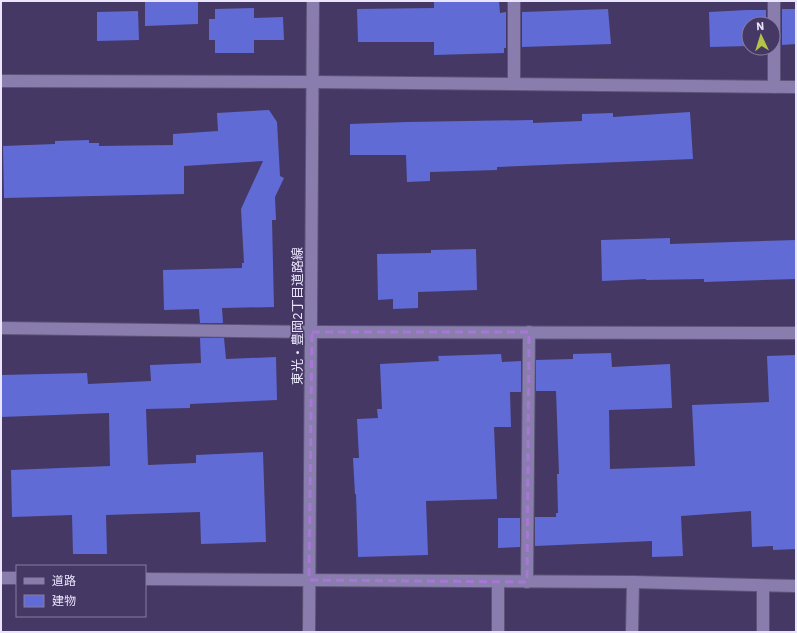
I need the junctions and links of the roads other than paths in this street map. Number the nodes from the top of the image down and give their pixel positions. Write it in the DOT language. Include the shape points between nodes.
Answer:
graph roads {
  1 [pos="313,1"];
  2 [pos="514,1"];
  3 [pos="774,1"];
  4 [pos="1,81"];
  5 [pos="312,82"];
  6 [pos="514,83"];
  7 [pos="774,86"];
  8 [pos="796,87"];
  9 [pos="1,328"];
  10 [pos="312,332"];
  11 [pos="529,332"];
  12 [pos="796,333"];
  13 [pos="1,578"];
  14 [pos="16,578"];
  15 [pos="146,579"];
  16 [pos="309,580"];
  17 [pos="498,582"];
  18 [pos="527,582"];
  19 [pos="633,582"];
  20 [pos="763,586"];
  21 [pos="796,586"];
  22 [pos="310,632"];
  23 [pos="498,632"];
  24 [pos="632,632"];
  25 [pos="763,632"];
  1 -- 5 [label="street, 東光・豊岡2丁目道路線"];
  2 -- 6 [label="street"];
  3 -- 7 [label="street"];
  4 -- 5 [label="street"];
  5 -- 6 [label="street"];
  5 -- 10 [label="street, 東光・豊岡2丁目道路線"];
  6 -- 7 [label="street"];
  7 -- 8 [label="street"];
  9 -- 10 [label="street"];
  10 -- 11 [label="street"];
  10 -- 16 [label="street, 東光・豊岡2丁目道路線"];
  11 -- 12 [label="street"];
  11 -- 18 [label="street"];
  13 -- 14 [label="street"];
  15 -- 16 [label="street"];
  16 -- 17 [label="street"];
  16 -- 22 [label="street, 東光・豊岡2丁目道路線"];
  17 -- 18 [label="street"];
  17 -- 23 [label="street"];
  18 -- 19 [label="street"];
  19 -- 20 [label="street"];
  19 -- 24 [label="street"];
  20 -- 21 [label="street"];
  20 -- 25 [label="street"];
}
